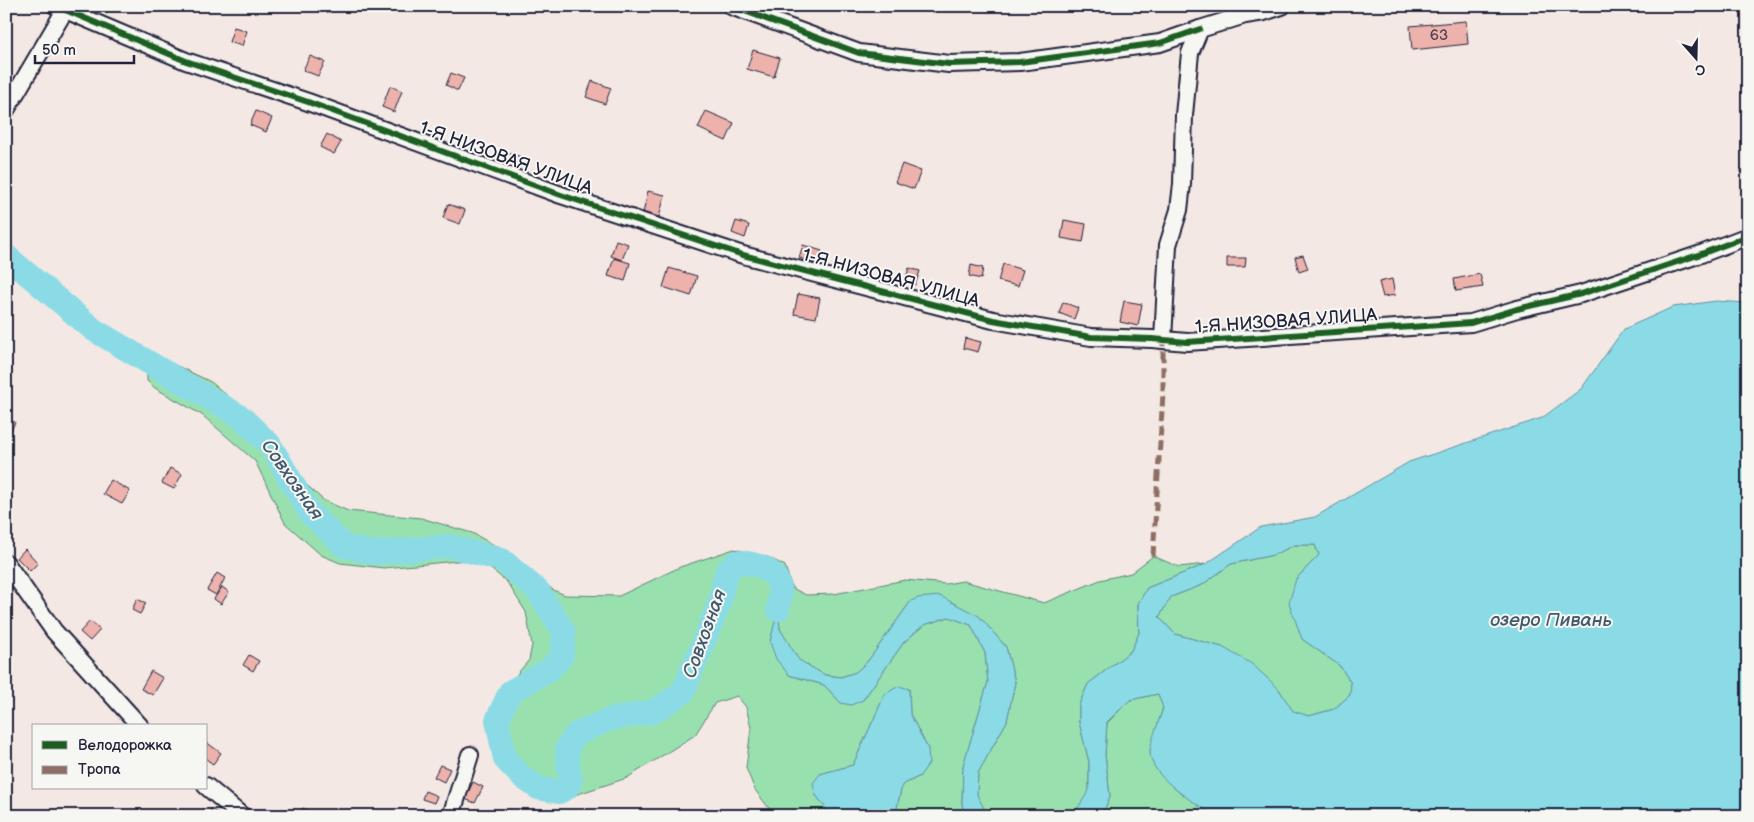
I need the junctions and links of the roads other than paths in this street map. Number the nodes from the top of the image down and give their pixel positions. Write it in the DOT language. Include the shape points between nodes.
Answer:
graph roads {
  1 [pos="731,6"];
  2 [pos="1282,6"];
  3 [pos="61,8"];
  4 [pos="1200,29"];
  5 [pos="6,110"];
  6 [pos="1748,236"];
  7 [pos="1163,340"];
  8 [pos="6,563"];
  9 [pos="138,724"];
  10 [pos="470,755"];
  11 [pos="208,788"];
  12 [pos="242,816"];
  13 [pos="451,816"];
  1 -- 4 [label="street" via="859,53 949,64 1020,62 1160,43"];
  2 -- 4 [label="street"];
  3 -- 5 [label="street"];
  3 -- 7 [label="street, 1-Я НИЗОВАЯ УЛИЦА" via="186,61 561,195 743,254 993,320 1091,337"];
  4 -- 7 [label="street" via="1190,53 1180,210 1168,245"];
  6 -- 7 [label="street, 1-Я НИЗОВАЯ УЛИЦА" via="1581,294 1471,323 1196,341"];
  8 -- 9 [label="street" via="54,630"];
  10 -- 13 [label="street"];
  11 -- 12 [label="street"];
}
